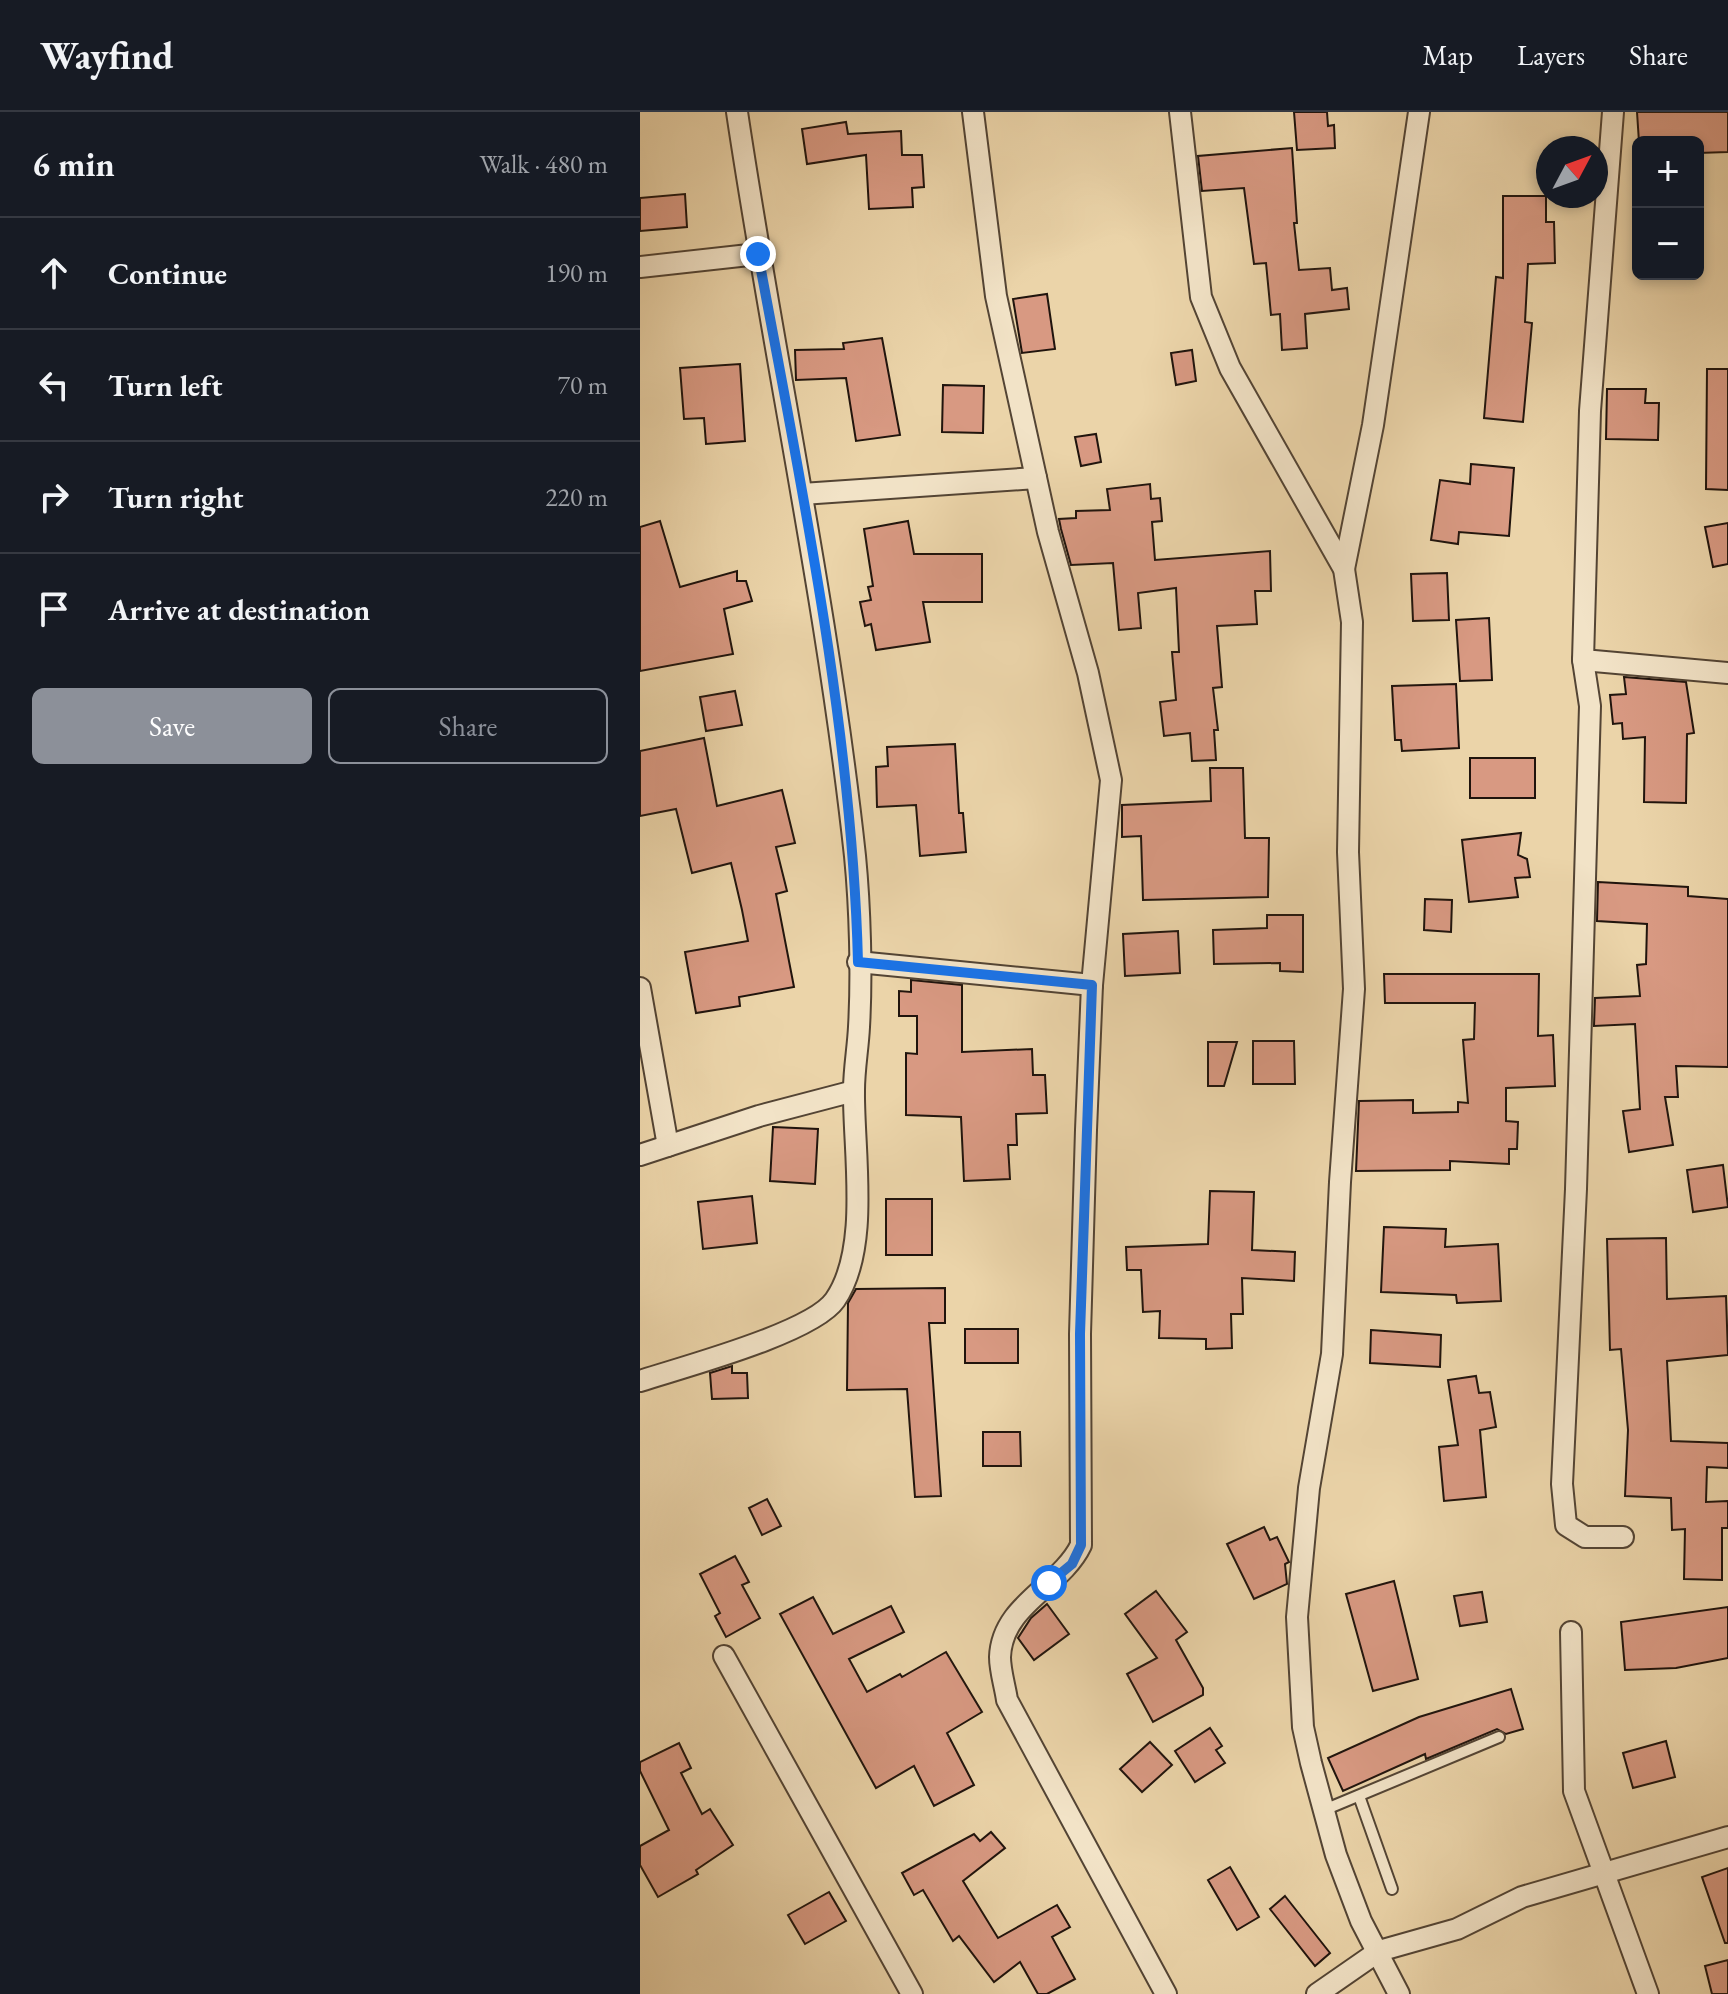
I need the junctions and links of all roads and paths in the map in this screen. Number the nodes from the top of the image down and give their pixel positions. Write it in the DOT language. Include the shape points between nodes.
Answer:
graph roads {
  1 [pos="737,112"];
  2 [pos="973,112"];
  3 [pos="1180,112"];
  4 [pos="1419,112"];
  5 [pos="1613,112"];
  6 [pos="758,254"];
  7 [pos="640,267"];
  8 [pos="1036,478"];
  9 [pos="802,494"];
  10 [pos="1344,569"];
  11 [pos="1583,660"];
  12 [pos="1728,673"];
  13 [pos="858,962"];
  14 [pos="1092,985"];
  15 [pos="640,988"];
  16 [pos="854,1091"];
  17 [pos="668,1146"];
  18 [pos="640,1155"];
  19 [pos="640,1381"];
  20 [pos="1623,1537"];
  21 [pos="1571,1632"];
  22 [pos="724,1656"];
  23 [pos="1499,1737"];
  24 [pos="1359,1796"];
  25 [pos="1324,1810"];
  26 [pos="1728,1837"];
  27 [pos="1601,1873"];
  28 [pos="1392,1889"];
  29 [pos="1379,1951"];
  30 [pos="912,1994"];
  31 [pos="1166,1994"];
  32 [pos="1317,1994"];
  33 [pos="1399,1994"];
  34 [pos="1648,1994"];
  1 -- 6 [label="street"];
  2 -- 8 [label="street" via="996,296"];
  3 -- 10 [label="street" via="1201,297 1230,368"];
  4 -- 10 [label="street" via="1373,425"];
  5 -- 11 [label="street" via="1590,411"];
  6 -- 7 [label="street"];
  6 -- 9 [label="street"];
  8 -- 9 [label="street"];
  8 -- 14 [label="street" via="1111,780"];
  9 -- 13 [label="street" via="855,859"];
  10 -- 25 [label="street" via="1352,622 1348,852 1354,989 1332,1354 1307,1497 1297,1617 1303,1727"];
  11 -- 12 [label="street"];
  11 -- 20 [label="street" via="1590,706 1562,1484 1566,1525 1585,1537"];
  13 -- 14 [label="street"];
  13 -- 16 [label="street"];
  14 -- 31 [label="street" via="1080,1334 1081,1545 1072,1564 1021,1608 1003,1634 1000,1659 1007,1700"];
  15 -- 17 [label="street"];
  16 -- 17 [label="street"];
  16 -- 19 [label="street" via="859,1205 848,1269 834,1301 803,1325"];
  17 -- 18 [label="street"];
  21 -- 27 [label="street" via="1574,1791"];
  22 -- 30 [label="street"];
  23 -- 24 [label="lane"];
  24 -- 25 [label="lane"];
  24 -- 28 [label="lane"];
  25 -- 29 [label="street" via="1361,1921"];
  26 -- 27 [label="street"];
  27 -- 29 [label="street" via="1522,1897 1457,1929"];
  27 -- 34 [label="street"];
  29 -- 32 [label="street"];
  29 -- 33 [label="street"];
}
